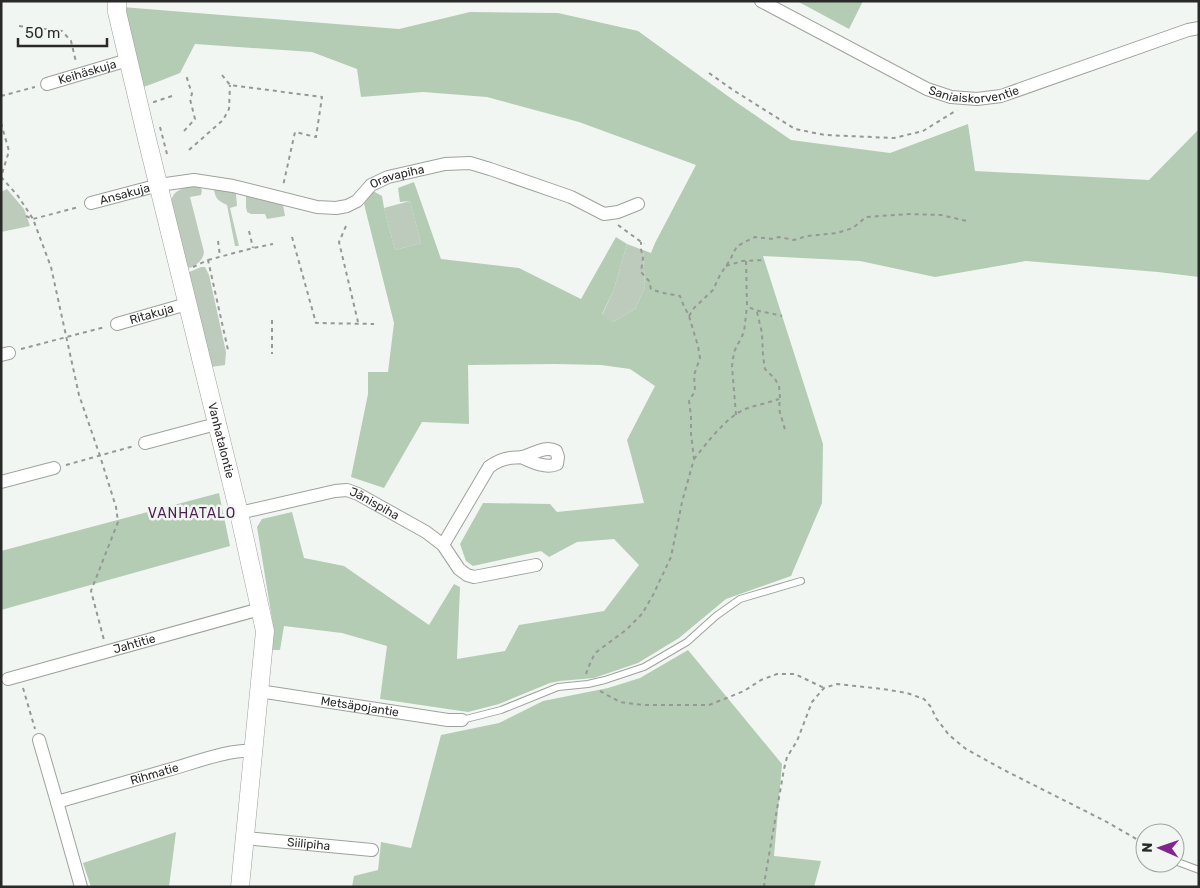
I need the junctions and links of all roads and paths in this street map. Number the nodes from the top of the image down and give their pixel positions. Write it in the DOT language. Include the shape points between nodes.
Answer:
graph roads {
  1 [pos="117,1"];
  2 [pos="760,1"];
  3 [pos="19,26"];
  4 [pos="1199,28"];
  5 [pos="128,60"];
  6 [pos="709,73"];
  7 [pos="79,74"];
  8 [pos="186,75"];
  9 [pos="222,75"];
  10 [pos="47,84"];
  11 [pos="230,86"];
  12 [pos="175,95"];
  13 [pos="1,96"];
  14 [pos="977,100"];
  15 [pos="156,111"];
  16 [pos="158,120"];
  17 [pos="1,123"];
  18 [pos="184,131"];
  19 [pos="189,150"];
  20 [pos="167,156"];
  21 [pos="1,177"];
  22 [pos="159,185"];
  23 [pos="280,198"];
  24 [pos="92,203"];
  25 [pos="638,204"];
  26 [pos="604,214"];
  27 [pos="26,216"];
  28 [pos="33,219"];
  29 [pos="966,221"];
  30 [pos="346,226"];
  31 [pos="249,231"];
  32 [pos="292,237"];
  33 [pos="218,240"];
  34 [pos="640,242"];
  35 [pos="273,244"];
  36 [pos="644,244"];
  37 [pos="252,248"];
  38 [pos="220,256"];
  39 [pos="208,260"];
  40 [pos="764,260"];
  41 [pos="746,261"];
  42 [pos="726,266"];
  43 [pos="180,273"];
  44 [pos="187,304"];
  45 [pos="746,306"];
  46 [pos="757,312"];
  47 [pos="689,316"];
  48 [pos="782,316"];
  49 [pos="272,320"];
  50 [pos="358,323"];
  51 [pos="117,324"];
  52 [pos="374,324"];
  53 [pos="66,337"];
  54 [pos="228,350"];
  55 [pos="5,354"];
  56 [pos="272,354"];
  57 [pos="780,398"];
  58 [pos="736,415"];
  59 [pos="216,424"];
  60 [pos="786,433"];
  61 [pos="145,443"];
  62 [pos="100,456"];
  63 [pos="521,457"];
  64 [pos="694,459"];
  65 [pos="54,468"];
  66 [pos="1,482"];
  67 [pos="239,514"];
  68 [pos="443,545"];
  69 [pos="536,566"];
  70 [pos="801,581"];
  71 [pos="260,609"];
  72 [pos="108,651"];
  73 [pos="14,678"];
  74 [pos="586,684"];
  75 [pos="824,688"];
  76 [pos="259,691"];
  77 [pos="462,720"];
  78 [pos="39,740"];
  79 [pos="254,751"];
  80 [pos="57,802"];
  81 [pos="245,838"];
  82 [pos="1135,838"];
  83 [pos="372,850"];
  84 [pos="1185,865"];
  85 [pos="1199,870"];
  86 [pos="81,887"];
  87 [pos="240,887"];
  88 [pos="764,887"];
  1 -- 5 [label="street, Vanhatalontie"];
  2 -- 14 [label="street, Saniaiskorventie" via="927,90"];
  3 -- 7 [label="path" via="62,31 71,41"];
  4 -- 14 [label="street, Saniaiskorventie" via="1001,96"];
  5 -- 7 [label="street, Keihäskuja"];
  5 -- 22 [label="street, Vanhatalontie"];
  6 -- 14 [label="path" via="795,129 825,135 894,138 923,131"];
  7 -- 10 [label="street, Keihäskuja"];
  8 -- 18 [label="path" via="196,119"];
  9 -- 11 [label="path"];
  10 -- 13 [label="path"];
  11 -- 19 [label="path" via="230,109"];
  11 -- 23 [label="path" via="322,98 316,137 295,132"];
  12 -- 15 [label="path" via="154,102"];
  16 -- 20 [label="path"];
  17 -- 21 [label="path" via="9,151"];
  21 -- 28 [label="path"];
  22 -- 23 [label="street, Oravapiha" via="194,180"];
  22 -- 24 [label="street, Ansakuja"];
  22 -- 43 [label="street, Vanhatalontie"];
  23 -- 26 [label="street, Oravapiha" via="317,207 347,206 357,201 370,185 388,177 445,164 470,163 571,197"];
  24 -- 28 [label="path"];
  25 -- 26 [label="street"];
  26 -- 34 [label="path"];
  27 -- 28 [label="path"];
  28 -- 53 [label="path" via="51,267"];
  29 -- 42 [label="path" via="941,215 901,214 866,217 853,228 794,240 755,237 737,246"];
  30 -- 50 [label="path" via="339,242"];
  31 -- 37 [label="path"];
  32 -- 50 [label="path" via="316,323"];
  33 -- 38 [label="path"];
  34 -- 36 [label="path"];
  34 -- 47 [label="path" via="641,272 651,289 680,296"];
  35 -- 37 [label="path"];
  37 -- 38 [label="path"];
  38 -- 39 [label="path"];
  39 -- 43 [label="path"];
  39 -- 54 [label="path"];
  40 -- 41 [label="path"];
  41 -- 42 [label="path"];
  41 -- 45 [label="path"];
  42 -- 47 [label="path" via="713,290"];
  43 -- 44 [label="street, Vanhatalontie"];
  44 -- 51 [label="street, Ritakuja"];
  44 -- 59 [label="street, Vanhatalontie"];
  45 -- 46 [label="path"];
  45 -- 58 [label="path" via="744,332 734,352 732,366"];
  46 -- 48 [label="path"];
  46 -- 57 [label="path" via="765,369 779,386"];
  47 -- 64 [label="path" via="700,358 694,375 695,391 689,401"];
  49 -- 56 [label="path"];
  50 -- 52 [label="path"];
  51 -- 53 [label="path"];
  53 -- 55 [label="path"];
  53 -- 62 [label="path" via="79,395"];
  57 -- 58 [label="path"];
  57 -- 60 [label="path" via="779,409"];
  58 -- 64 [label="path"];
  59 -- 61 [label="street"];
  59 -- 67 [label="street, Vanhatalontie"];
  61 -- 62 [label="path"];
  62 -- 65 [label="path"];
  62 -- 72 [label="path" via="118,522 92,591"];
  63 -- 68 [label="street" via="496,462 489,468"];
  64 -- 74 [label="path" via="671,557 653,595 636,621 595,653 588,668"];
  65 -- 66 [label="street"];
  67 -- 68 [label="street, Jänispiha" via="346,490 426,532"];
  67 -- 71 [label="street, Vanhatalontie"];
  68 -- 69 [label="street, Jänispiha" via="459,569 474,577"];
  70 -- 74 [label="lane" via="740,599 687,642 644,667"];
  71 -- 72 [label="street, Jahtitie"];
  71 -- 76 [label="street, Vanhatalontie" via="265,631"];
  72 -- 73 [label="street, Jahtitie"];
  73 -- 78 [label="path"];
  74 -- 75 [label="path" via="620,702 642,705 709,705 777,674 795,674"];
  74 -- 77 [label="lane" via="558,688 501,710"];
  75 -- 82 [label="path" via="836,684 883,689 924,700 948,735 966,749"];
  75 -- 88 [label="path" via="812,702 787,757"];
  76 -- 77 [label="street, Metsäpojantie"];
  76 -- 79 [label="street, Vanhatalontie"];
  78 -- 80 [label="street"];
  79 -- 80 [label="street, Rihmatie" via="244,750 206,759"];
  79 -- 81 [label="street, Vanhatalontie"];
  80 -- 86 [label="street"];
  81 -- 83 [label="street, Siilipiha"];
  81 -- 87 [label="street, Vanhatalontie"];
  84 -- 85 [label="lane"];
}
